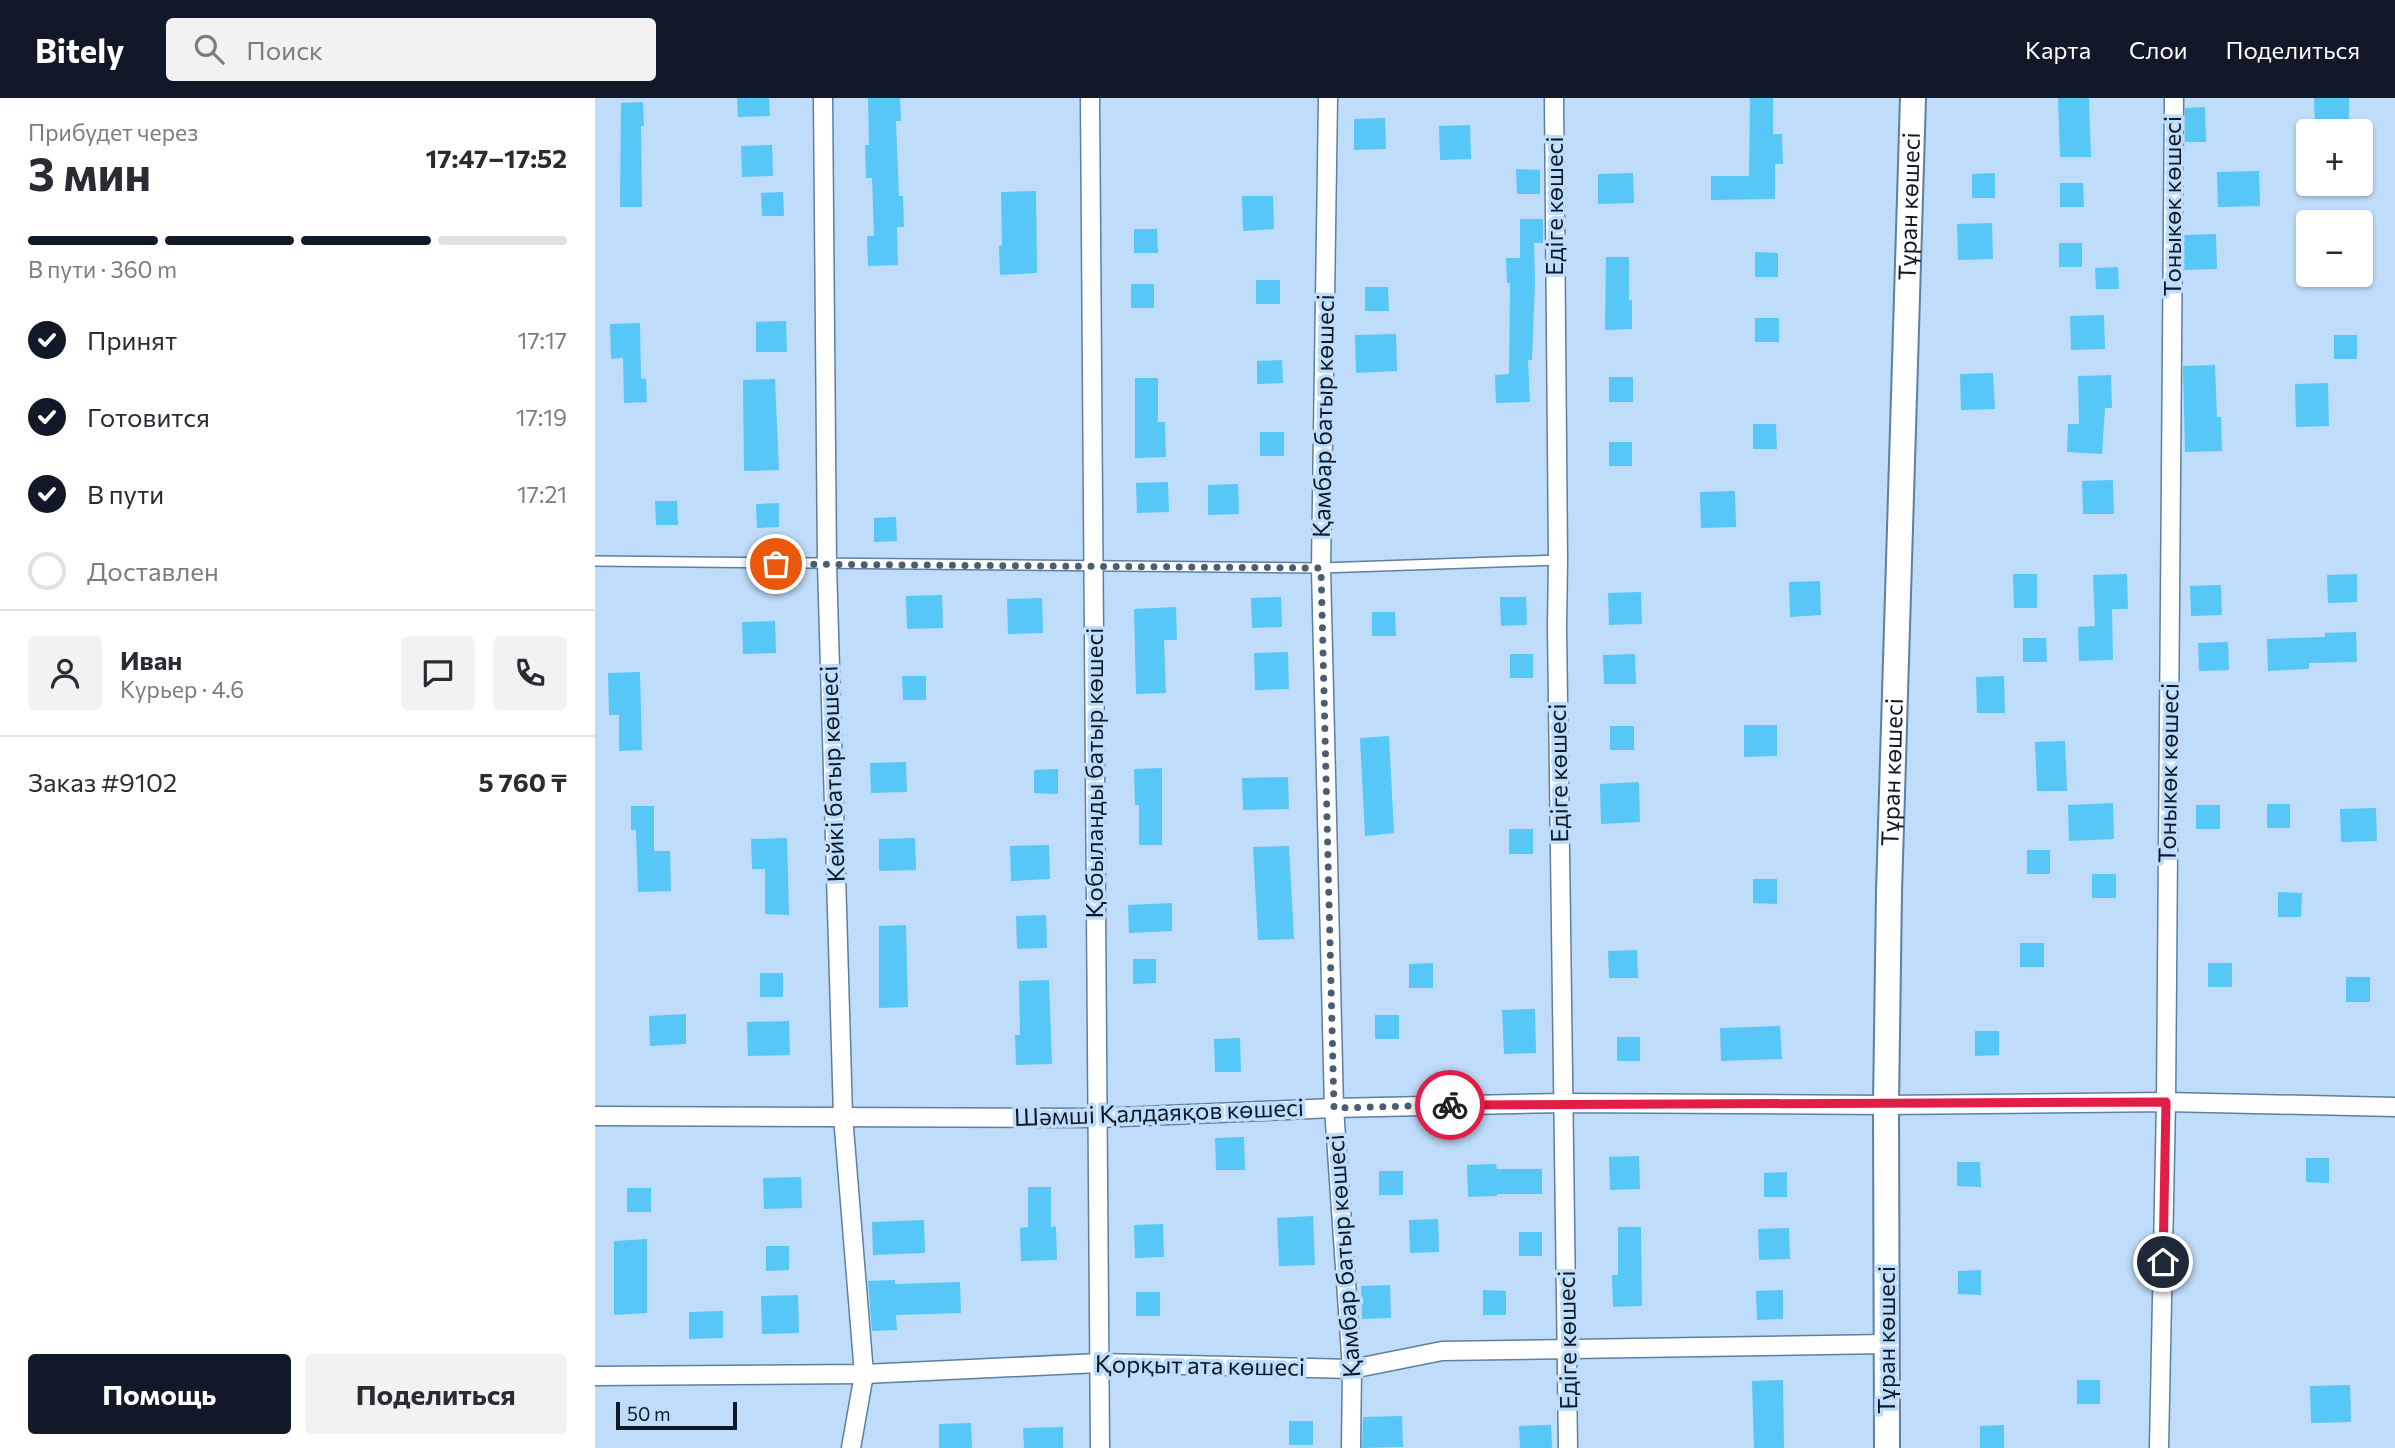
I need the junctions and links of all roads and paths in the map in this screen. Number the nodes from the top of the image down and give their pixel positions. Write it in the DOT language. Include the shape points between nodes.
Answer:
graph roads {
  1 [pos="823,98"];
  2 [pos="1090,98"];
  3 [pos="1328,98"];
  4 [pos="1554,98"];
  5 [pos="1913,98"];
  6 [pos="2174,98"];
  7 [pos="1558,560"];
  8 [pos="595,562"];
  9 [pos="827,564"];
  10 [pos="1094,567"];
  11 [pos="1321,568"];
  12 [pos="2166,1102"];
  13 [pos="1564,1103"];
  14 [pos="1886,1105"];
  15 [pos="2395,1107"];
  16 [pos="1334,1108"];
  17 [pos="595,1116"];
  18 [pos="843,1116"];
  19 [pos="1097,1118"];
  20 [pos="1887,1344"];
  21 [pos="1568,1348"];
  22 [pos="1099,1363"];
  23 [pos="1352,1368"];
  24 [pos="864,1374"];
  25 [pos="595,1376"];
  26 [pos="851,1448"];
  27 [pos="1100,1448"];
  28 [pos="1351,1448"];
  29 [pos="1569,1448"];
  30 [pos="1888,1448"];
  31 [pos="2159,1448"];
  1 -- 9 [label="street, Кейкі батыр көшесі"];
  2 -- 10 [label="street, Қобыланды батыр көшесі"];
  3 -- 11 [label="street, Қамбар батыр көшесі"];
  4 -- 7 [label="street, Едіге көшесі"];
  5 -- 14 [label="street, Тұран көшесі"];
  6 -- 12 [label="street, Тоныкөк көшесі"];
  7 -- 11 [label="lane"];
  7 -- 13 [label="street, Едіге көшесі"];
  8 -- 9 [label="lane"];
  9 -- 10 [label="lane"];
  9 -- 18 [label="street, Кейкі батыр көшесі"];
  10 -- 11 [label="lane"];
  10 -- 19 [label="street, Қобыланды батыр көшесі"];
  11 -- 16 [label="street, Қамбар батыр көшесі"];
  12 -- 14 [label="street, Шәмші Қалдаяқов көшесі"];
  12 -- 15 [label="street, Шәмші Қалдаяқов көшесі"];
  12 -- 31 [label="street, Тоныкөк көшесі"];
  13 -- 14 [label="street, Шәмші Қалдаяқов көшесі"];
  13 -- 16 [label="street, Шәмші Қалдаяқов көшесі"];
  13 -- 21 [label="street, Едіге көшесі"];
  14 -- 20 [label="street, Тұран көшесі"];
  16 -- 19 [label="street, Шәмші Қалдаяқов көшесі"];
  16 -- 23 [label="street, Қамбар батыр көшесі"];
  17 -- 18 [label="street, Шәмші Қалдаяқов көшесі"];
  18 -- 19 [label="street, Шәмші Қалдаяқов көшесі"];
  18 -- 24 [label="street, Кейкі батыр көшесі"];
  19 -- 22 [label="street, Қобыланды батыр көшесі"];
  20 -- 21 [label="street, Қорқыт ата көшесі"];
  20 -- 30 [label="street, Тұран көшесі"];
  21 -- 23 [label="street, Қорқыт ата көшесі" via="1442,1351"];
  21 -- 29 [label="street, Едіге көшесі"];
  22 -- 23 [label="street, Қорқыт ата көшесі"];
  22 -- 24 [label="street, Қорқыт ата көшесі"];
  22 -- 27 [label="street, Қобыланды батыр көшесі"];
  23 -- 28 [label="street, Қамбар батыр көшесі"];
  24 -- 25 [label="street, Қорқыт ата көшесі"];
  24 -- 26 [label="street, Кейкі батыр көшесі"];
}
